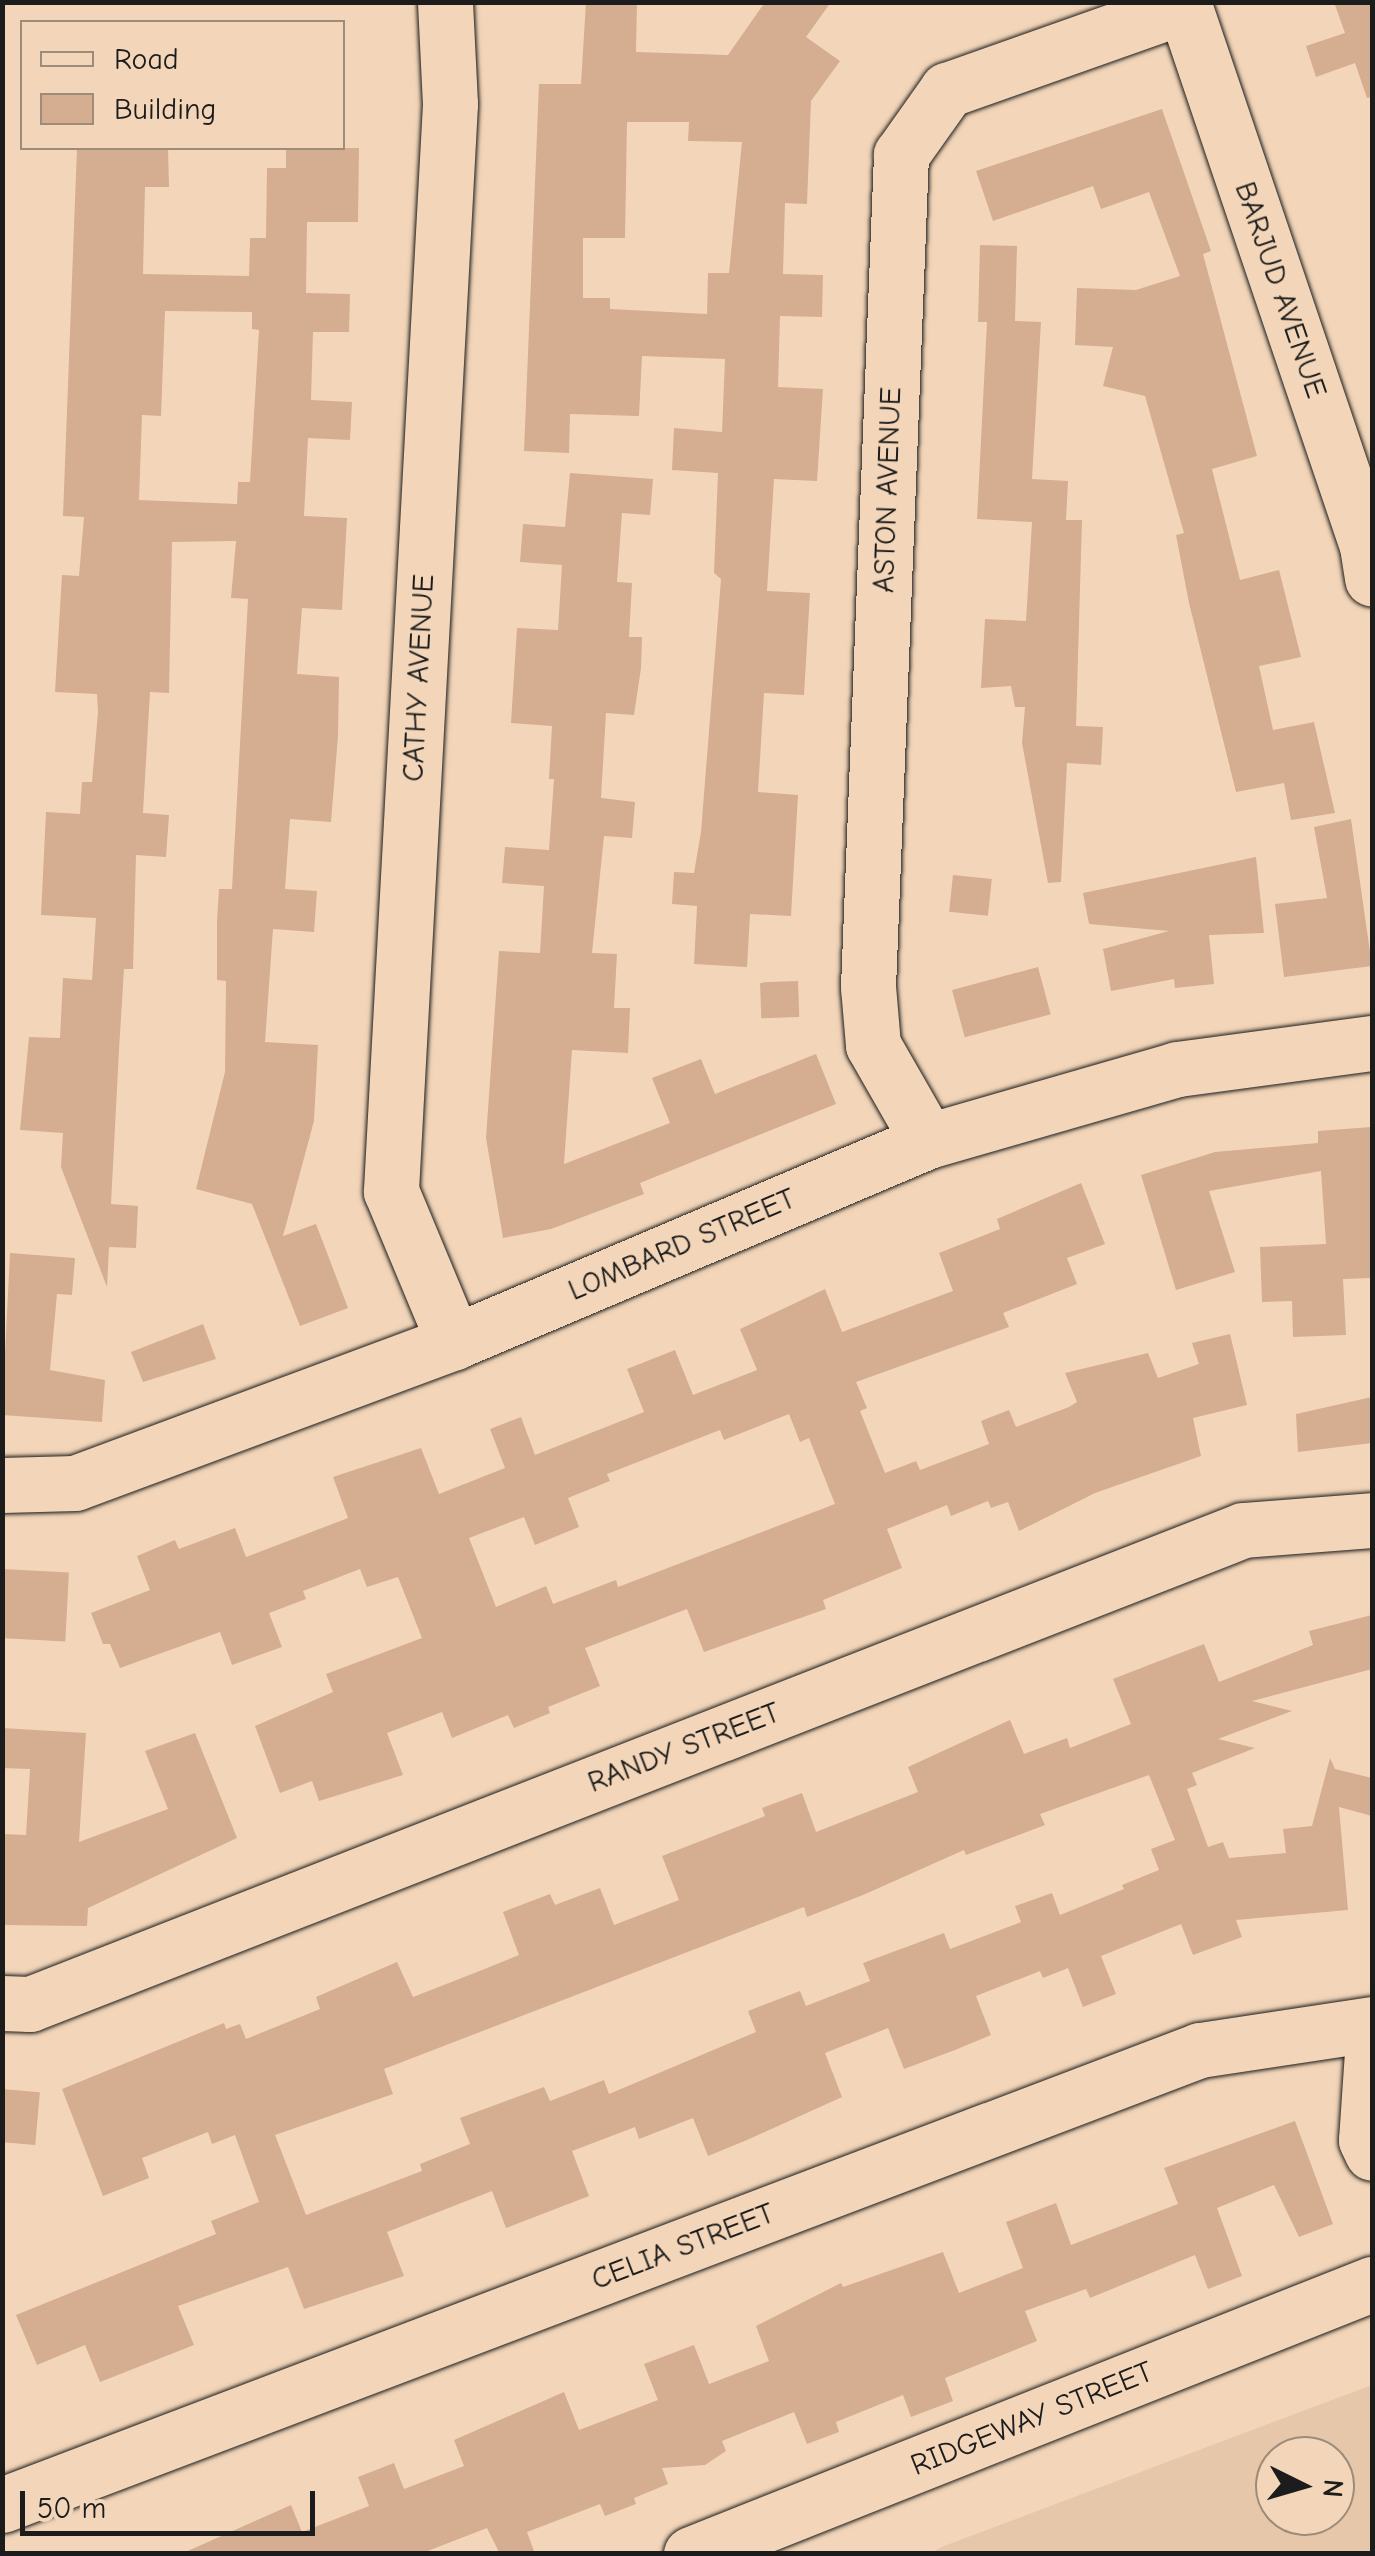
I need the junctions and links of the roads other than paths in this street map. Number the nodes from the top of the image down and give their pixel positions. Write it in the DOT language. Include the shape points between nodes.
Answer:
graph roads {
  1 [pos="445,2"];
  2 [pos="1183,4"];
  3 [pos="1372,579"];
  4 [pos="1372,1043"];
  5 [pos="928,1141"];
  6 [pos="454,1342"];
  7 [pos="2,1485"];
  8 [pos="1372,1520"];
  9 [pos="2,2003"];
  10 [pos="1372,2024"];
  11 [pos="1372,2052"];
  12 [pos="1372,2153"];
  13 [pos="1372,2284"];
  14 [pos="2,2505"];
  15 [pos="691,2554"];
  1 -- 6 [label="street, CATHY AVENUE" via="450,104 391,1191"];
  2 -- 3 [label="street, BARJUD AVENUE"];
  2 -- 5 [label="street, ASTON AVENUE" via="946,90 901,155 868,987 873,1045"];
  4 -- 5 [label="street, LOMBARD STREET" via="1177,1070"];
  5 -- 6 [label="street, LOMBARD STREET"];
  6 -- 7 [label="street, LOMBARD STREET" via="76,1483"];
  8 -- 9 [label="street, RANDY STREET" via="1243,1530 30,2004"];
  10 -- 14 [label="street, CELIA STREET" via="1200,2050"];
  11 -- 12 [label="street" via="1366,2140"];
  13 -- 15 [label="street, RIDGEWAY STREET"];
}
